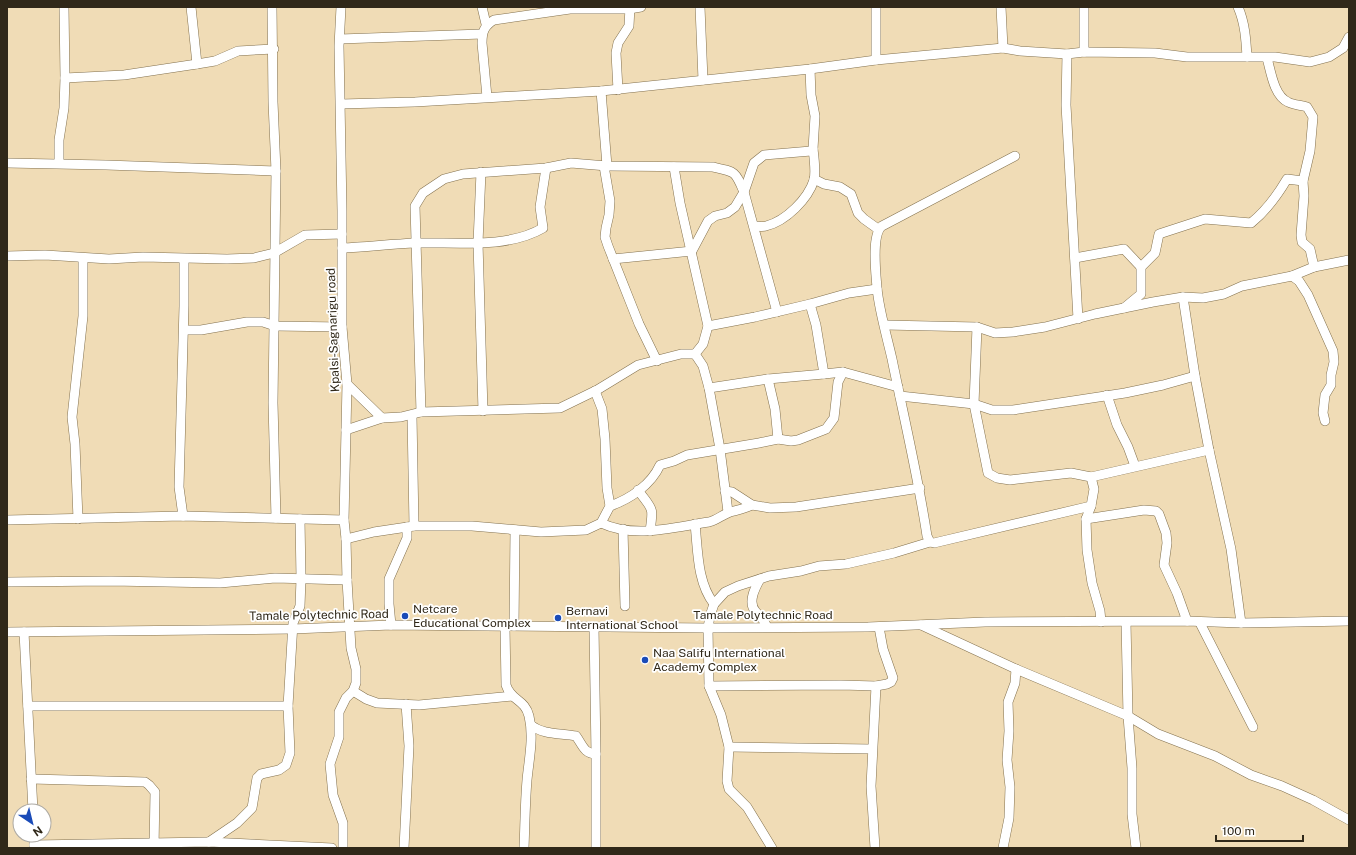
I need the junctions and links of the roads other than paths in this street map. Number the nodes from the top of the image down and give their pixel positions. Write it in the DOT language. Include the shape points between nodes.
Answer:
graph roads {
  1 [pos="64,7"];
  2 [pos="191,7"];
  3 [pos="272,7"];
  4 [pos="340,7"];
  5 [pos="482,7"];
  6 [pos="641,7"];
  7 [pos="700,7"];
  8 [pos="876,7"];
  9 [pos="1001,7"];
  10 [pos="1084,7"];
  11 [pos="1238,7"];
  12 [pos="630,8"];
  13 [pos="486,24"];
  14 [pos="482,34"];
  15 [pos="1349,37"];
  16 [pos="340,39"];
  17 [pos="1003,48"];
  18 [pos="274,49"];
  19 [pos="1084,52"];
  20 [pos="1067,54"];
  21 [pos="1247,57"];
  22 [pos="1267,58"];
  23 [pos="876,60"];
  24 [pos="197,64"];
  25 [pos="810,69"];
  26 [pos="65,78"];
  27 [pos="703,80"];
  28 [pos="618,90"];
  29 [pos="601,91"];
  30 [pos="487,97"];
  31 [pos="341,104"];
  32 [pos="813,149"];
  33 [pos="1015,156"];
  34 [pos="7,163"];
  35 [pos="59,163"];
  36 [pos="606,166"];
  37 [pos="674,167"];
  38 [pos="546,168"];
  39 [pos="276,172"];
  40 [pos="481,172"];
  41 [pos="814,179"];
  42 [pos="1303,181"];
  43 [pos="744,192"];
  44 [pos="754,226"];
  45 [pos="878,229"];
  46 [pos="342,234"];
  47 [pos="417,243"];
  48 [pos="478,243"];
  49 [pos="342,248"];
  50 [pos="692,251"];
  51 [pos="274,253"];
  52 [pos="7,256"];
  53 [pos="83,258"];
  54 [pos="1075,258"];
  55 [pos="184,259"];
  56 [pos="613,259"];
  57 [pos="1349,260"];
  58 [pos="1141,267"];
  59 [pos="1314,267"];
  60 [pos="1292,276"];
  61 [pos="877,289"];
  62 [pos="1183,297"];
  63 [pos="810,304"];
  64 [pos="1123,309"];
  65 [pos="777,312"];
  66 [pos="1078,319"];
  67 [pos="885,324"];
  68 [pos="275,326"];
  69 [pos="708,326"];
  70 [pos="342,327"];
  71 [pos="977,327"];
  72 [pos="184,330"];
  73 [pos="695,354"];
  74 [pos="657,361"];
  75 [pos="843,372"];
  76 [pos="824,374"];
  77 [pos="1195,376"];
  78 [pos="768,379"];
  79 [pos="347,384"];
  80 [pos="709,388"];
  81 [pos="594,391"];
  82 [pos="899,391"];
  83 [pos="1107,395"];
  84 [pos="974,404"];
  85 [pos="483,411"];
  86 [pos="416,414"];
  87 [pos="382,418"];
  88 [pos="1325,421"];
  89 [pos="346,430"];
  90 [pos="778,439"];
  91 [pos="720,449"];
  92 [pos="1209,450"];
  93 [pos="1135,466"];
  94 [pos="1091,477"];
  95 [pos="920,488"];
  96 [pos="638,490"];
  97 [pos="725,491"];
  98 [pos="752,505"];
  99 [pos="610,506"];
  100 [pos="1091,506"];
  101 [pos="728,512"];
  102 [pos="183,516"];
  103 [pos="276,518"];
  104 [pos="78,519"];
  105 [pos="300,519"];
  106 [pos="1086,519"];
  107 [pos="7,520"];
  108 [pos="344,520"];
  109 [pos="601,523"];
  110 [pos="695,524"];
  111 [pos="410,526"];
  112 [pos="623,529"];
  113 [pos="515,530"];
  114 [pos="650,530"];
  115 [pos="346,539"];
  116 [pos="930,542"];
  117 [pos="301,579"];
  118 [pos="760,579"];
  119 [pos="347,580"];
  120 [pos="7,582"];
  121 [pos="714,604"];
  122 [pos="625,606"];
  123 [pos="1186,621"];
  124 [pos="1349,621"];
  125 [pos="1101,622"];
  126 [pos="1126,622"];
  127 [pos="1200,622"];
  128 [pos="1241,623"];
  129 [pos="920,624"];
  130 [pos="391,625"];
  131 [pos="510,626"];
  132 [pos="594,626"];
  133 [pos="351,627"];
  134 [pos="767,627"];
  135 [pos="879,627"];
  136 [pos="708,628"];
  137 [pos="293,629"];
  138 [pos="7,632"];
  139 [pos="24,632"];
  140 [pos="1016,670"];
  141 [pos="709,686"];
  142 [pos="876,686"];
  143 [pos="353,691"];
  144 [pos="512,696"];
  145 [pos="406,704"];
  146 [pos="28,706"];
  147 [pos="288,706"];
  148 [pos="1128,716"];
  149 [pos="531,725"];
  150 [pos="1253,727"];
  151 [pos="729,747"];
  152 [pos="872,749"];
  153 [pos="596,754"];
  154 [pos="31,779"];
  155 [pos="32,803"];
  156 [pos="1349,820"];
  157 [pos="209,842"];
  158 [pos="155,846"];
  159 [pos="34,847"];
  160 [pos="332,848"];
  161 [pos="343,848"];
  162 [pos="404,848"];
  163 [pos="524,848"];
  164 [pos="596,848"];
  165 [pos="772,848"];
  166 [pos="875,848"];
  167 [pos="1003,848"];
  168 [pos="1136,848"];
  1 -- 26 [label="street"];
  2 -- 24 [label="street"];
  3 -- 18 [label="street"];
  4 -- 16 [label="street, Kpalsi-Sagnarigu road"];
  5 -- 13 [label="street"];
  6 -- 12 [label="street"];
  7 -- 27 [label="street"];
  8 -- 23 [label="street"];
  9 -- 17 [label="street"];
  10 -- 19 [label="street"];
  11 -- 21 [label="street" via="1246,37"];
  12 -- 13 [label="street" via="570,9 494,20"];
  12 -- 28 [label="street" via="629,26 618,43 616,53"];
  13 -- 14 [label="street"];
  14 -- 16 [label="street"];
  14 -- 30 [label="street"];
  15 -- 22 [label="street" via="1342,48 1330,57 1310,62"];
  16 -- 31 [label="street, Kpalsi-Sagnarigu road"];
  17 -- 20 [label="street"];
  17 -- 23 [label="street"];
  18 -- 24 [label="street" via="238,51 215,61"];
  18 -- 39 [label="street"];
  19 -- 20 [label="street"];
  19 -- 21 [label="street"];
  20 -- 54 [label="street" via="1066,105"];
  21 -- 22 [label="street"];
  22 -- 42 [label="street" via="1281,98 1289,103 1306,106 1313,117 1310,151"];
  23 -- 25 [label="street"];
  24 -- 26 [label="street" via="124,75"];
  25 -- 27 [label="street"];
  25 -- 32 [label="street" via="815,116"];
  26 -- 35 [label="street"];
  27 -- 28 [label="street"];
  28 -- 29 [label="street"];
  29 -- 30 [label="street"];
  29 -- 36 [label="street"];
  30 -- 31 [label="street"];
  31 -- 46 [label="street, Kpalsi-Sagnarigu road"];
  32 -- 41 [label="street"];
  32 -- 43 [label="street" via="764,155 754,163"];
  33 -- 45 [label="street"];
  34 -- 35 [label="street"];
  35 -- 39 [label="street"];
  36 -- 37 [label="street"];
  36 -- 38 [label="street" via="571,163"];
  36 -- 56 [label="street" via="610,201 605,237"];
  37 -- 43 [label="street" via="713,167 728,170 736,174"];
  37 -- 50 [label="street"];
  38 -- 40 [label="street"];
  38 -- 48 [label="street" via="540,208 542,228 517,238"];
  39 -- 51 [label="street"];
  40 -- 47 [label="street" via="444,179 423,193 415,206"];
  40 -- 48 [label="street"];
  41 -- 44 [label="street" via="802,202 792,211 767,226"];
  41 -- 45 [label="street" via="840,187 851,194 858,213"];
  42 -- 58 [label="street" via="1287,179 1272,202 1251,223 1205,218 1159,234 1155,253"];
  42 -- 59 [label="street" via="1302,242 1310,249"];
  43 -- 44 [label="street"];
  43 -- 50 [label="street" via="732,210 708,221"];
  44 -- 65 [label="street"];
  45 -- 61 [label="street" via="875,248"];
  46 -- 49 [label="street, Kpalsi-Sagnarigu road"];
  46 -- 51 [label="street" via="305,235"];
  47 -- 48 [label="street"];
  47 -- 49 [label="street"];
  47 -- 86 [label="street"];
  48 -- 85 [label="street"];
  49 -- 70 [label="street, Kpalsi-Sagnarigu road"];
  50 -- 56 [label="street"];
  50 -- 69 [label="street"];
  51 -- 55 [label="street" via="254,258"];
  51 -- 68 [label="street"];
  52 -- 53 [label="street"];
  53 -- 55 [label="street"];
  53 -- 104 [label="street" via="83,316 72,417"];
  54 -- 58 [label="street" via="1124,249"];
  54 -- 66 [label="street"];
  55 -- 72 [label="street"];
  56 -- 74 [label="street"];
  57 -- 59 [label="street"];
  58 -- 64 [label="street" via="1141,294"];
  59 -- 60 [label="street"];
  60 -- 62 [label="street" via="1242,286 1224,294 1203,298"];
  60 -- 88 [label="street" via="1299,281 1308,295 1333,351 1331,385 1325,395"];
  61 -- 63 [label="street" via="849,292"];
  61 -- 67 [label="street"];
  62 -- 64 [label="street"];
  62 -- 77 [label="street"];
  63 -- 65 [label="street"];
  63 -- 76 [label="street"];
  64 -- 66 [label="street"];
  65 -- 69 [label="street"];
  66 -- 71 [label="street" via="1013,332 995,333"];
  67 -- 71 [label="street"];
  67 -- 82 [label="street"];
  68 -- 70 [label="street"];
  68 -- 72 [label="street" via="263,322 247,322 201,330"];
  68 -- 103 [label="street" via="273,403"];
  69 -- 73 [label="street" via="703,344"];
  70 -- 79 [label="street, Kpalsi-Sagnarigu road"];
  71 -- 84 [label="street"];
  72 -- 102 [label="street" via="179,487"];
  73 -- 74 [label="street" via="681,354"];
  73 -- 80 [label="street" via="704,366"];
  74 -- 81 [label="street" via="638,365"];
  75 -- 76 [label="street"];
  75 -- 82 [label="street"];
  75 -- 90 [label="street" via="838,382 834,418 826,429 798,440"];
  76 -- 78 [label="street"];
  77 -- 83 [label="street" via="1163,385"];
  77 -- 92 [label="street"];
  78 -- 80 [label="street"];
  78 -- 90 [label="street"];
  79 -- 87 [label="street"];
  79 -- 89 [label="street, Kpalsi-Sagnarigu road"];
  80 -- 91 [label="street"];
  81 -- 85 [label="street" via="560,408"];
  81 -- 99 [label="street" via="602,409"];
  82 -- 84 [label="street"];
  82 -- 95 [label="street"];
  83 -- 84 [label="street" via="1013,410 992,410"];
  83 -- 93 [label="street"];
  84 -- 94 [label="street" via="988,473 997,478 1010,480 1071,473"];
  85 -- 86 [label="street"];
  86 -- 87 [label="street"];
  86 -- 111 [label="street"];
  87 -- 89 [label="street"];
  89 -- 108 [label="street, Kpalsi-Sagnarigu road"];
  90 -- 91 [label="street"];
  91 -- 96 [label="street" via="687,455 660,465 656,473"];
  91 -- 97 [label="street"];
  92 -- 93 [label="street"];
  92 -- 128 [label="street" via="1231,549"];
  93 -- 94 [label="street"];
  94 -- 100 [label="street" via="1094,489"];
  95 -- 98 [label="street" via="796,507 770,508"];
  95 -- 116 [label="street"];
  96 -- 99 [label="street" via="624,501"];
  96 -- 114 [label="street" via="648,501 653,513"];
  97 -- 98 [label="street" via="732,492"];
  97 -- 101 [label="street"];
  98 -- 101 [label="street"];
  99 -- 109 [label="street"];
  100 -- 106 [label="street"];
  100 -- 116 [label="street"];
  101 -- 110 [label="street" via="715,520"];
  102 -- 103 [label="street"];
  102 -- 104 [label="street"];
  103 -- 105 [label="street"];
  104 -- 107 [label="street"];
  105 -- 108 [label="street"];
  105 -- 117 [label="street"];
  106 -- 123 [label="street" via="1144,510 1156,511 1159,514 1167,543 1164,565"];
  106 -- 125 [label="street" via="1087,550"];
  108 -- 115 [label="street, Kpalsi-Sagnarigu road"];
  109 -- 112 [label="street"];
  109 -- 113 [label="street" via="586,530"];
  110 -- 114 [label="street"];
  110 -- 121 [label="street" via="702,580"];
  111 -- 113 [label="street" via="472,526"];
  111 -- 115 [label="street"];
  111 -- 130 [label="street" via="389,579"];
  112 -- 114 [label="street" via="639,532"];
  112 -- 122 [label="street"];
  113 -- 131 [label="street"];
  115 -- 119 [label="street, Kpalsi-Sagnarigu road"];
  116 -- 118 [label="street" via="846,564 819,566"];
  117 -- 119 [label="street"];
  117 -- 120 [label="street" via="275,578 220,583"];
  117 -- 137 [label="street" via="300,606"];
  118 -- 121 [label="street" via="725,592"];
  118 -- 134 [label="street" via="754,590 752,607 763,618"];
  119 -- 133 [label="street, Kpalsi-Sagnarigu road"];
  121 -- 136 [label="street"];
  123 -- 126 [label="street, Tamale Polytechnic Road"];
  123 -- 127 [label="street, Tamale Polytechnic Road"];
  124 -- 128 [label="street, Tamale Polytechnic Road"];
  125 -- 126 [label="street, Tamale Polytechnic Road"];
  125 -- 129 [label="street, Tamale Polytechnic Road"];
  126 -- 148 [label="street"];
  127 -- 128 [label="street, Tamale Polytechnic Road"];
  127 -- 150 [label="street"];
  129 -- 135 [label="street, Tamale Polytechnic Road"];
  129 -- 140 [label="street"];
  130 -- 131 [label="street, Tamale Polytechnic Road"];
  130 -- 133 [label="street, Tamale Polytechnic Road"];
  131 -- 132 [label="street, Tamale Polytechnic Road"];
  131 -- 144 [label="street" via="506,685"];
  132 -- 136 [label="street, Tamale Polytechnic Road"];
  132 -- 153 [label="street"];
  133 -- 137 [label="street, Tamale Polytechnic Road"];
  133 -- 143 [label="street, Kpalsi-Sagnarigu road" via="351,648 356,669"];
  134 -- 135 [label="street, Tamale Polytechnic Road"];
  134 -- 136 [label="street, Tamale Polytechnic Road"];
  135 -- 142 [label="street" via="893,678 887,684"];
  136 -- 141 [label="street"];
  137 -- 139 [label="street, Tamale Polytechnic Road"];
  137 -- 147 [label="street"];
  138 -- 139 [label="street, Tamale Polytechnic Road"];
  139 -- 146 [label="street"];
  140 -- 148 [label="street"];
  140 -- 167 [label="street" via="1015,683 1008,702 1009,818"];
  141 -- 142 [label="street"];
  141 -- 151 [label="street" via="721,715"];
  142 -- 152 [label="street"];
  143 -- 145 [label="street" via="377,703"];
  143 -- 161 [label="street" via="339,712 339,737 330,764 333,795 343,823"];
  144 -- 145 [label="street"];
  144 -- 149 [label="street" via="524,704"];
  145 -- 162 [label="street" via="410,746"];
  146 -- 147 [label="street"];
  146 -- 154 [label="street"];
  147 -- 157 [label="street" via="290,753 286,765 256,778 252,808 237,823"];
  148 -- 156 [label="street" via="1158,734 1215,756 1250,775 1282,786"];
  148 -- 168 [label="street"];
  149 -- 153 [label="street" via="543,731 576,736 587,752"];
  149 -- 163 [label="street" via="532,748 527,779"];
  151 -- 152 [label="street"];
  151 -- 165 [label="street" via="729,789 747,807"];
  152 -- 166 [label="street" via="871,786"];
  153 -- 164 [label="street"];
  154 -- 155 [label="street"];
  154 -- 158 [label="street" via="145,782 155,792"];
  157 -- 158 [label="street"];
  157 -- 160 [label="street"];
  158 -- 159 [label="street"];
}
